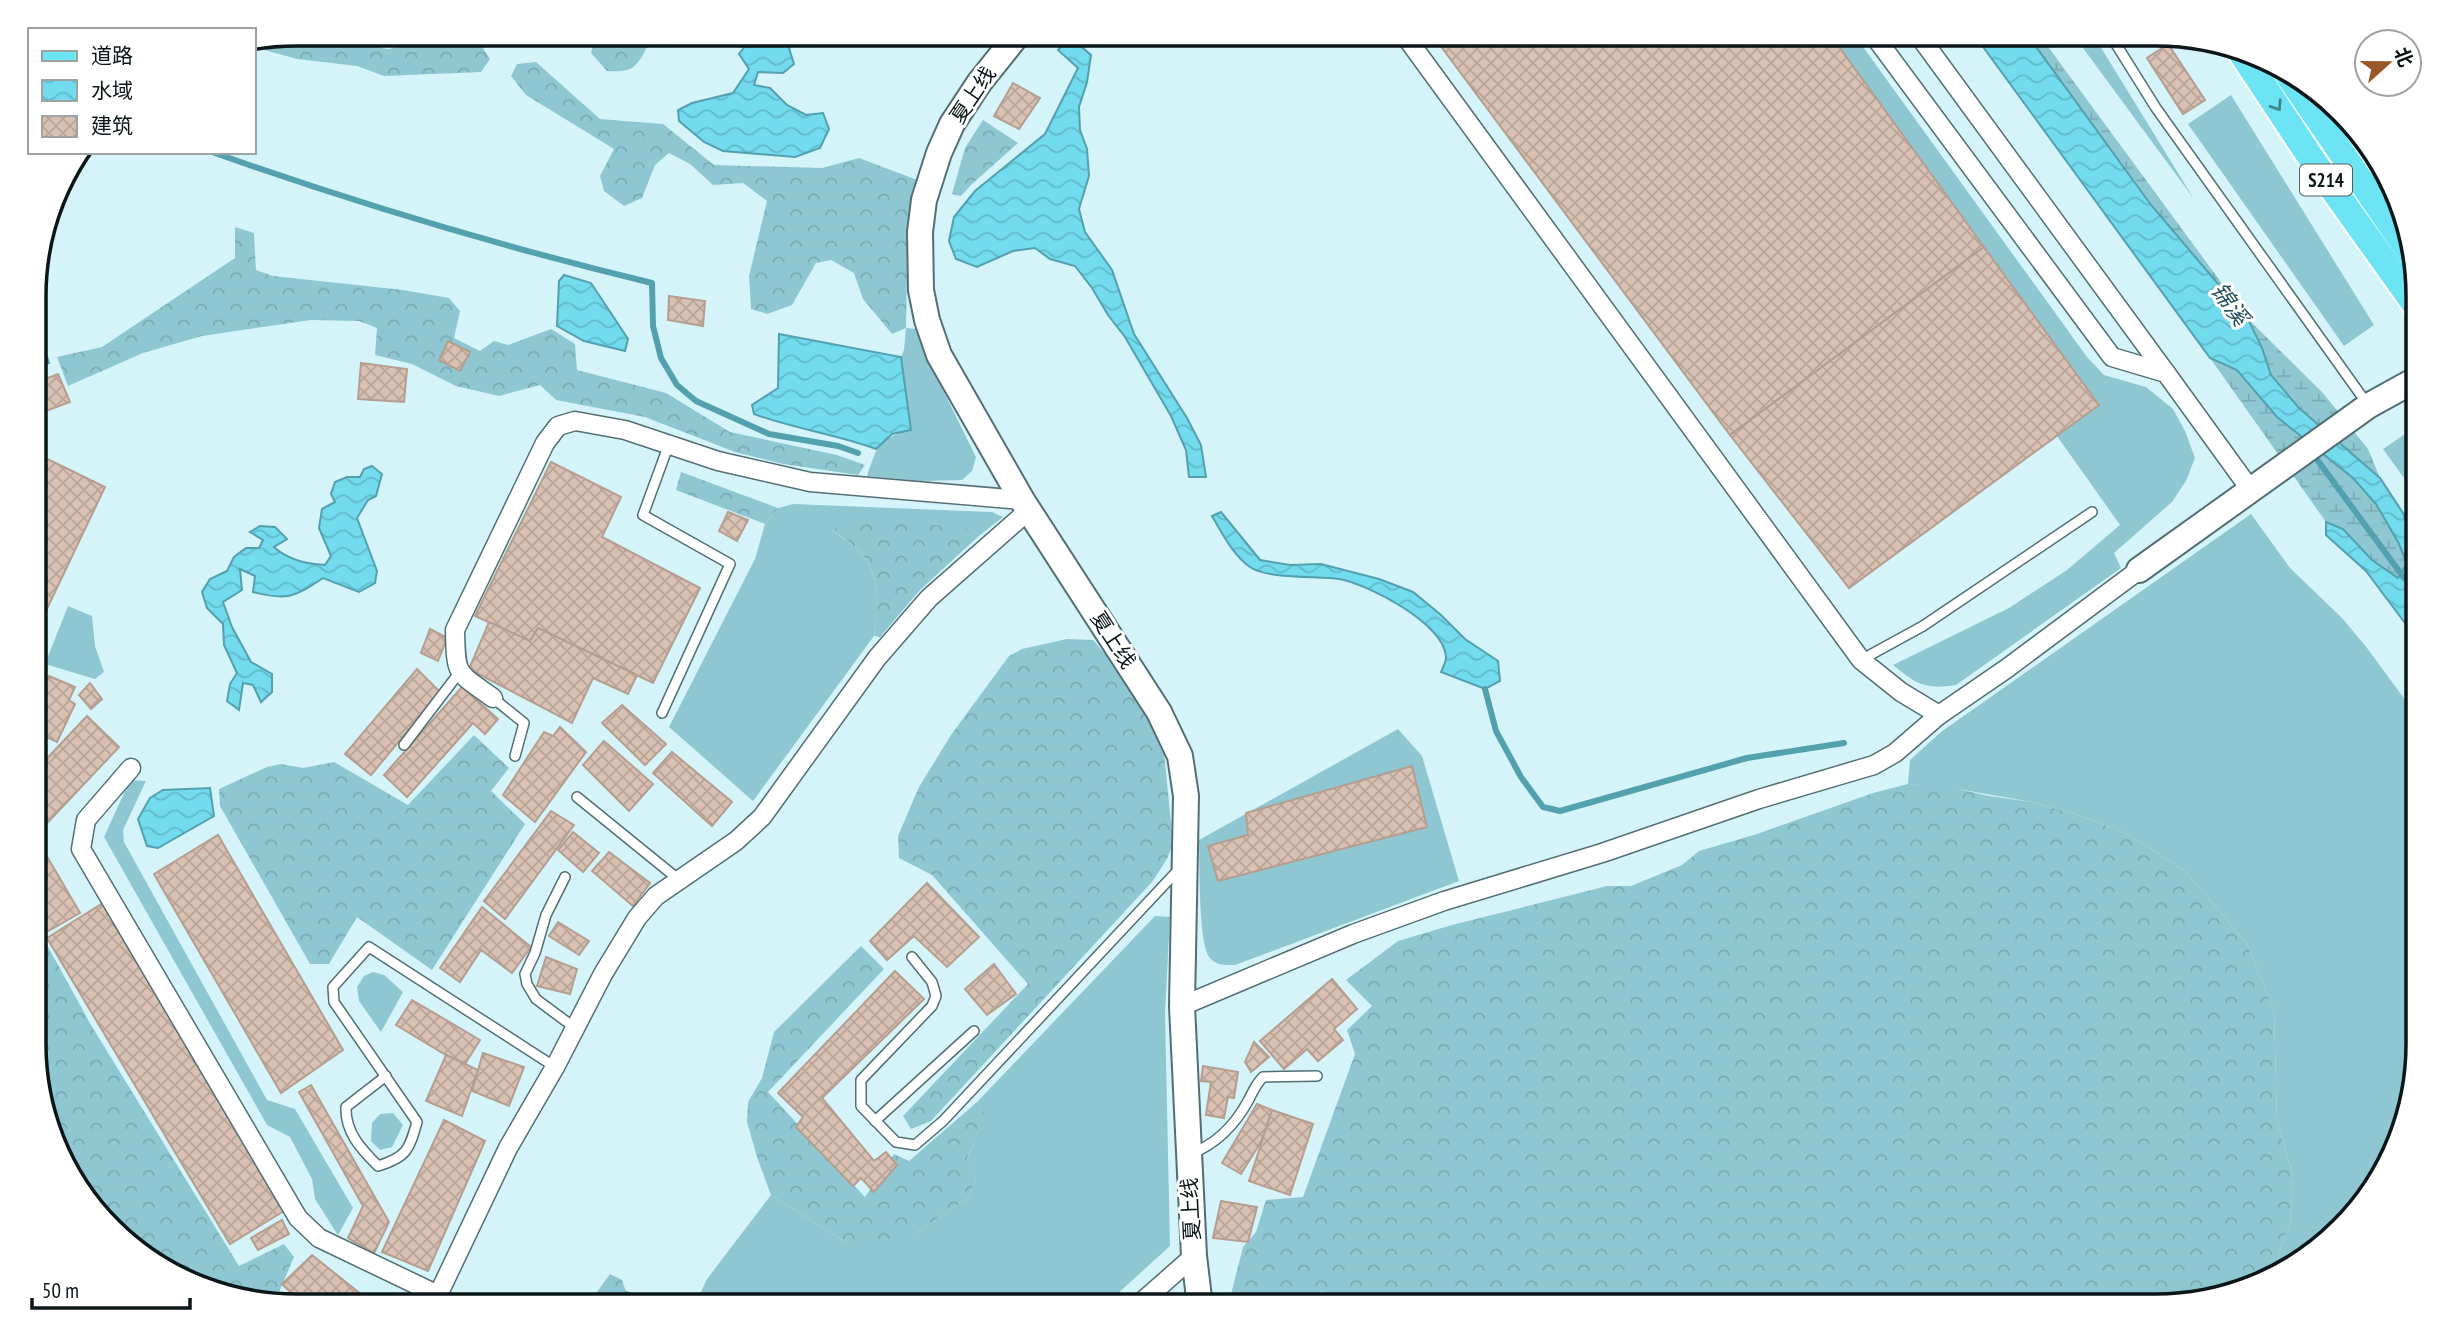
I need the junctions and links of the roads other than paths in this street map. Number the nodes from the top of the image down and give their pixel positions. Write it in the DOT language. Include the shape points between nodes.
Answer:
graph roads {
  1 [pos="1009,46"];
  2 [pos="1412,46"];
  3 [pos="1881,46"];
  4 [pos="1927,46"];
  5 [pos="2117,46"];
  6 [pos="2249,64"];
  7 [pos="2300,92"];
  8 [pos="2398,235"];
  9 [pos="2405,290"];
  10 [pos="2166,373"];
  11 [pos="2405,386"];
  12 [pos="2360,411"];
  13 [pos="668,444"];
  14 [pos="2258,483"];
  15 [pos="1026,505"];
  16 [pos="2092,512"];
  17 [pos="2139,569"];
  18 [pos="1861,660"];
  19 [pos="460,673"];
  20 [pos="494,698"];
  21 [pos="662,713"];
  22 [pos="1939,715"];
  23 [pos="404,745"];
  24 [pos="514,756"];
  25 [pos="131,768"];
  26 [pos="577,797"];
  27 [pos="1185,863"];
  28 [pos="565,877"];
  29 [pos="678,879"];
  30 [pos="912,957"];
  31 [pos="1182,1006"];
  32 [pos="575,1028"];
  33 [pos="974,1031"];
  34 [pos="555,1067"];
  35 [pos="386,1076"];
  36 [pos="1317,1076"];
  37 [pos="875,1121"];
  38 [pos="1189,1155"];
  39 [pos="1194,1256"];
  40 [pos="420,1294"];
  41 [pos="436,1294"];
  42 [pos="1151,1294"];
  43 [pos="1198,1294"];
  1 -- 15 [label="street, 夏上线" via="979,83 939,153 924,200 921,290 939,355"];
  2 -- 18 [label="street"];
  3 -- 10 [label="street" via="2112,358"];
  4 -- 10 [label="street"];
  5 -- 12 [label="lane"];
  6 -- 9 [label="main road, S214, one-way"];
  7 -- 8 [label="main road, S214"];
  10 -- 14 [label="street"];
  11 -- 12 [label="street"];
  12 -- 14 [label="street"];
  13 -- 15 [label="street" via="810,482"];
  13 -- 19 [label="street" via="595,423 575,421 558,426 545,443 455,630"];
  13 -- 21 [label="lane" via="643,515 730,564"];
  14 -- 17 [label="street"];
  15 -- 27 [label="street, 夏上线" via="1159,712 1180,756 1186,796"];
  15 -- 29 [label="street" via="921,608 877,659 762,817 736,841"];
  16 -- 18 [label="lane" via="1923,626"];
  17 -- 22 [label="street"];
  18 -- 22 [label="street"];
  19 -- 20 [label="street"];
  19 -- 23 [label="lane"];
  20 -- 24 [label="lane" via="524,723"];
  22 -- 31 [label="street" via="1874,765 1444,901"];
  25 -- 40 [label="street" via="86,820 81,849 298,1218 319,1238"];
  26 -- 29 [label="lane"];
  27 -- 31 [label="street, 夏上线"];
  27 -- 37 [label="lane" via="943,1121 915,1145 896,1142"];
  28 -- 32 [label="lane" via="525,974 536,999"];
  29 -- 32 [label="street" via="637,918"];
  30 -- 37 [label="lane" via="932,982 936,996 932,1006 860,1080 861,1106"];
  31 -- 38 [label="street, 夏上线"];
  32 -- 34 [label="street"];
  33 -- 37 [label="lane"];
  34 -- 35 [label="lane" via="369,947 333,987 334,1002"];
  34 -- 41 [label="street" via="508,1148"];
  35 -- 35 [label="lane" via="417,1122 399,1159 378,1166 346,1123 346,1107"];
  36 -- 38 [label="lane" via="1263,1077 1227,1130 1209,1147"];
  38 -- 39 [label="street, 夏上线"];
  39 -- 42 [label="street"];
  39 -- 43 [label="street, 夏上线"];
}
